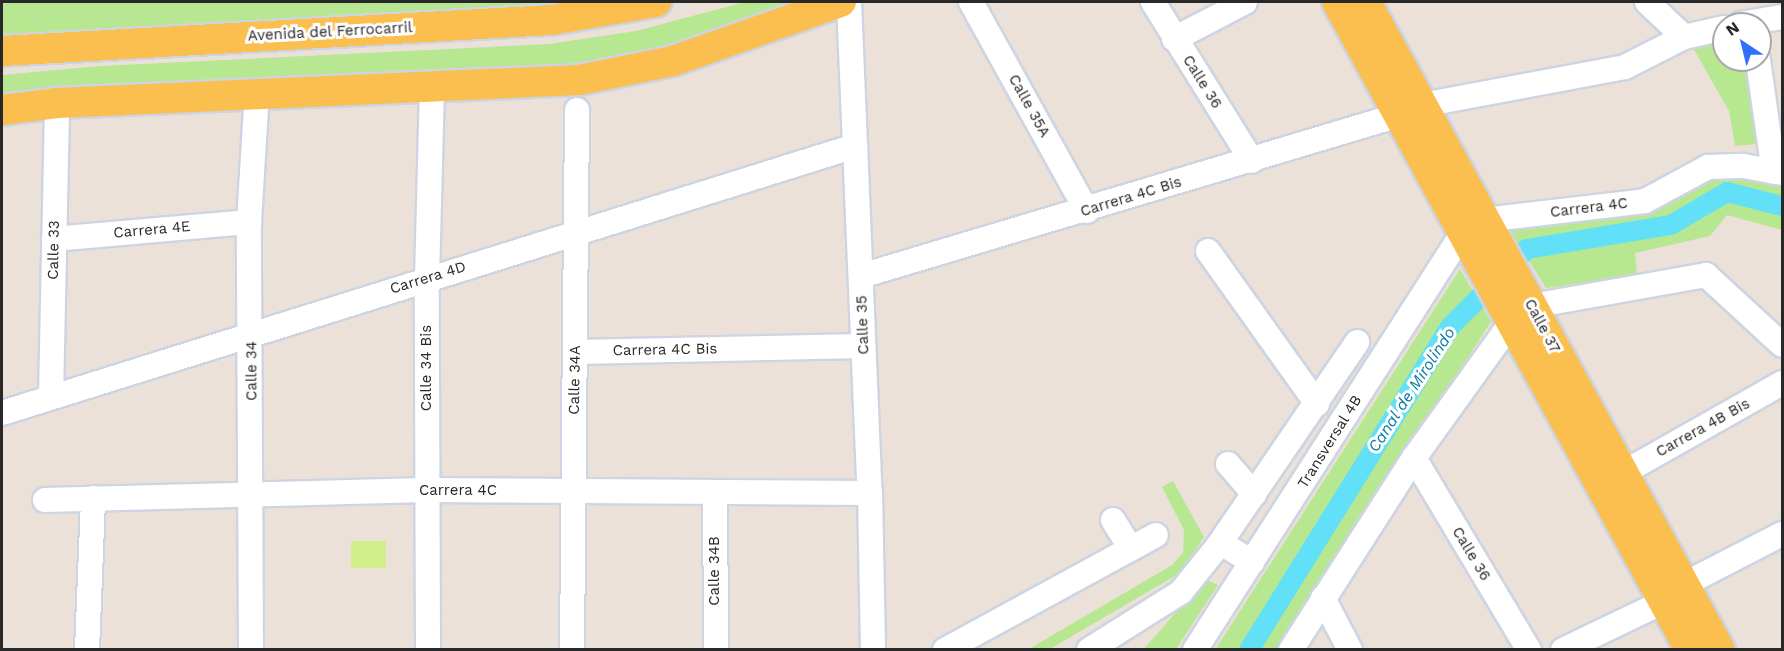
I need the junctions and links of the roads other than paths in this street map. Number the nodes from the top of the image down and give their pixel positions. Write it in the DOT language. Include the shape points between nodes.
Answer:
graph roads {
  1 [pos="656,2"];
  2 [pos="841,2"];
  3 [pos="849,2"];
  4 [pos="971,2"];
  5 [pos="1153,2"];
  6 [pos="1245,2"];
  7 [pos="1337,2"];
  8 [pos="1366,2"];
  9 [pos="1647,2"];
  10 [pos="1712,31"];
  11 [pos="1684,37"];
  12 [pos="1174,39"];
  13 [pos="2,51"];
  14 [pos="1760,72"];
  15 [pos="432,87"];
  16 [pos="257,93"];
  17 [pos="57,103"];
  18 [pos="2,110"];
  19 [pos="577,110"];
  20 [pos="1411,110"];
  21 [pos="855,146"];
  22 [pos="1252,161"];
  23 [pos="1778,172"];
  24 [pos="1087,211"];
  25 [pos="249,222"];
  26 [pos="574,232"];
  27 [pos="1478,237"];
  28 [pos="54,239"];
  29 [pos="1208,251"];
  30 [pos="861,276"];
  31 [pos="427,278"];
  32 [pos="1518,309"];
  33 [pos="252,334"];
  34 [pos="1357,342"];
  35 [pos="1782,345"];
  36 [pos="863,346"];
  37 [pos="576,352"];
  38 [pos="1782,383"];
  39 [pos="51,397"];
  40 [pos="1317,404"];
  41 [pos="2,413"];
  42 [pos="1414,458"];
  43 [pos="1228,464"];
  44 [pos="1623,473"];
  45 [pos="426,490"];
  46 [pos="574,492"];
  47 [pos="715,493"];
  48 [pos="870,493"];
  49 [pos="252,494"];
  50 [pos="1254,494"];
  51 [pos="93,498"];
  52 [pos="45,500"];
  53 [pos="1113,520"];
  54 [pos="1782,534"];
  55 [pos="1156,535"];
  56 [pos="1218,546"];
  57 [pos="1131,549"];
  58 [pos="1252,562"];
  59 [pos="1673,593"];
  60 [pos="1323,598"];
  61 [pos="951,648"];
  62 [pos="87,650"];
  63 [pos="251,650"];
  64 [pos="428,650"];
  65 [pos="572,650"];
  66 [pos="716,650"];
  67 [pos="873,650"];
  68 [pos="1089,650"];
  69 [pos="1195,650"];
  70 [pos="1291,650"];
  71 [pos="1350,650"];
  72 [pos="1529,650"];
  73 [pos="1563,650"];
  74 [pos="1690,650"];
  75 [pos="1720,650"];
  1 -- 13 [label="main road, Avenida del Ferrocarril" via="552,20"];
  2 -- 15 [label="main road" via="661,63 579,80"];
  3 -- 21 [label="street, Calle 35"];
  4 -- 24 [label="street, Calle 35A"];
  5 -- 12 [label="street, Calle 36"];
  6 -- 12 [label="street"];
  7 -- 20 [label="main road, Calle 37"];
  8 -- 20 [label="main road, Calle 37"];
  9 -- 11 [label="street"];
  10 -- 11 [label="street, Carrera 4C Bis"];
  11 -- 20 [label="street, Carrera 4C Bis" via="1625,67"];
  12 -- 22 [label="street, Calle 36"];
  14 -- 23 [label="street"];
  15 -- 16 [label="main road"];
  15 -- 31 [label="street, Calle 34 Bis"];
  16 -- 17 [label="main road"];
  16 -- 25 [label="street, Calle 34"];
  17 -- 18 [label="main road"];
  17 -- 28 [label="street, Calle 33"];
  19 -- 26 [label="street, Calle 34A"];
  20 -- 22 [label="street, Carrera 4C Bis"];
  20 -- 27 [label="main road, Calle 37"];
  21 -- 26 [label="street, Carrera 4D"];
  21 -- 30 [label="street, Calle 35"];
  22 -- 24 [label="street, Carrera 4C Bis"];
  23 -- 27 [label="street, Carrera 4C" via="1743,166 1708,167 1646,201"];
  24 -- 30 [label="street, Carrera 4C Bis"];
  25 -- 28 [label="street, Carrera 4E"];
  25 -- 33 [label="street, Calle 34"];
  26 -- 31 [label="street, Carrera 4D"];
  26 -- 37 [label="street, Calle 34A"];
  27 -- 32 [label="main road, Calle 37"];
  27 -- 58 [label="street, Transversal 4B"];
  28 -- 39 [label="street, Calle 33"];
  29 -- 40 [label="street"];
  30 -- 36 [label="street, Calle 35"];
  31 -- 33 [label="street, Carrera 4D"];
  31 -- 45 [label="street, Calle 34 Bis"];
  32 -- 35 [label="street" via="1706,275"];
  32 -- 42 [label="street"];
  32 -- 44 [label="main road, Calle 37"];
  32 -- 59 [label="main road, Calle 37"];
  33 -- 39 [label="street, Carrera 4D"];
  33 -- 49 [label="street, Calle 34"];
  34 -- 40 [label="street"];
  36 -- 37 [label="street, Carrera 4C Bis"];
  36 -- 48 [label="street, Calle 35"];
  37 -- 46 [label="street, Calle 34A"];
  38 -- 44 [label="street, Carrera 4B Bis"];
  39 -- 41 [label="street, Carrera 4D"];
  40 -- 50 [label="street"];
  42 -- 60 [label="street"];
  42 -- 72 [label="street, Calle 36"];
  43 -- 50 [label="street"];
  44 -- 59 [label="main road, Calle 37"];
  45 -- 46 [label="street, Carrera 4C"];
  45 -- 49 [label="street, Carrera 4C"];
  45 -- 64 [label="street, Calle 34 Bis"];
  46 -- 47 [label="street, Carrera 4C"];
  46 -- 65 [label="street, Calle 34A"];
  47 -- 48 [label="street, Carrera 4C"];
  47 -- 66 [label="street, Calle 34B"];
  48 -- 67 [label="street, Calle 35"];
  49 -- 51 [label="street, Carrera 4C"];
  49 -- 63 [label="street, Calle 34"];
  50 -- 56 [label="street"];
  51 -- 52 [label="street, Carrera 4C"];
  51 -- 62 [label="street"];
  53 -- 57 [label="street"];
  54 -- 59 [label="street"];
  55 -- 57 [label="street"];
  56 -- 58 [label="street" via="1224,545"];
  56 -- 68 [label="street" via="1180,592"];
  57 -- 61 [label="street"];
  58 -- 69 [label="street, Transversal 4B"];
  59 -- 73 [label="street"];
  59 -- 74 [label="main road, Calle 37"];
  59 -- 75 [label="main road, Calle 37"];
  60 -- 70 [label="street"];
  60 -- 71 [label="street"];
}
